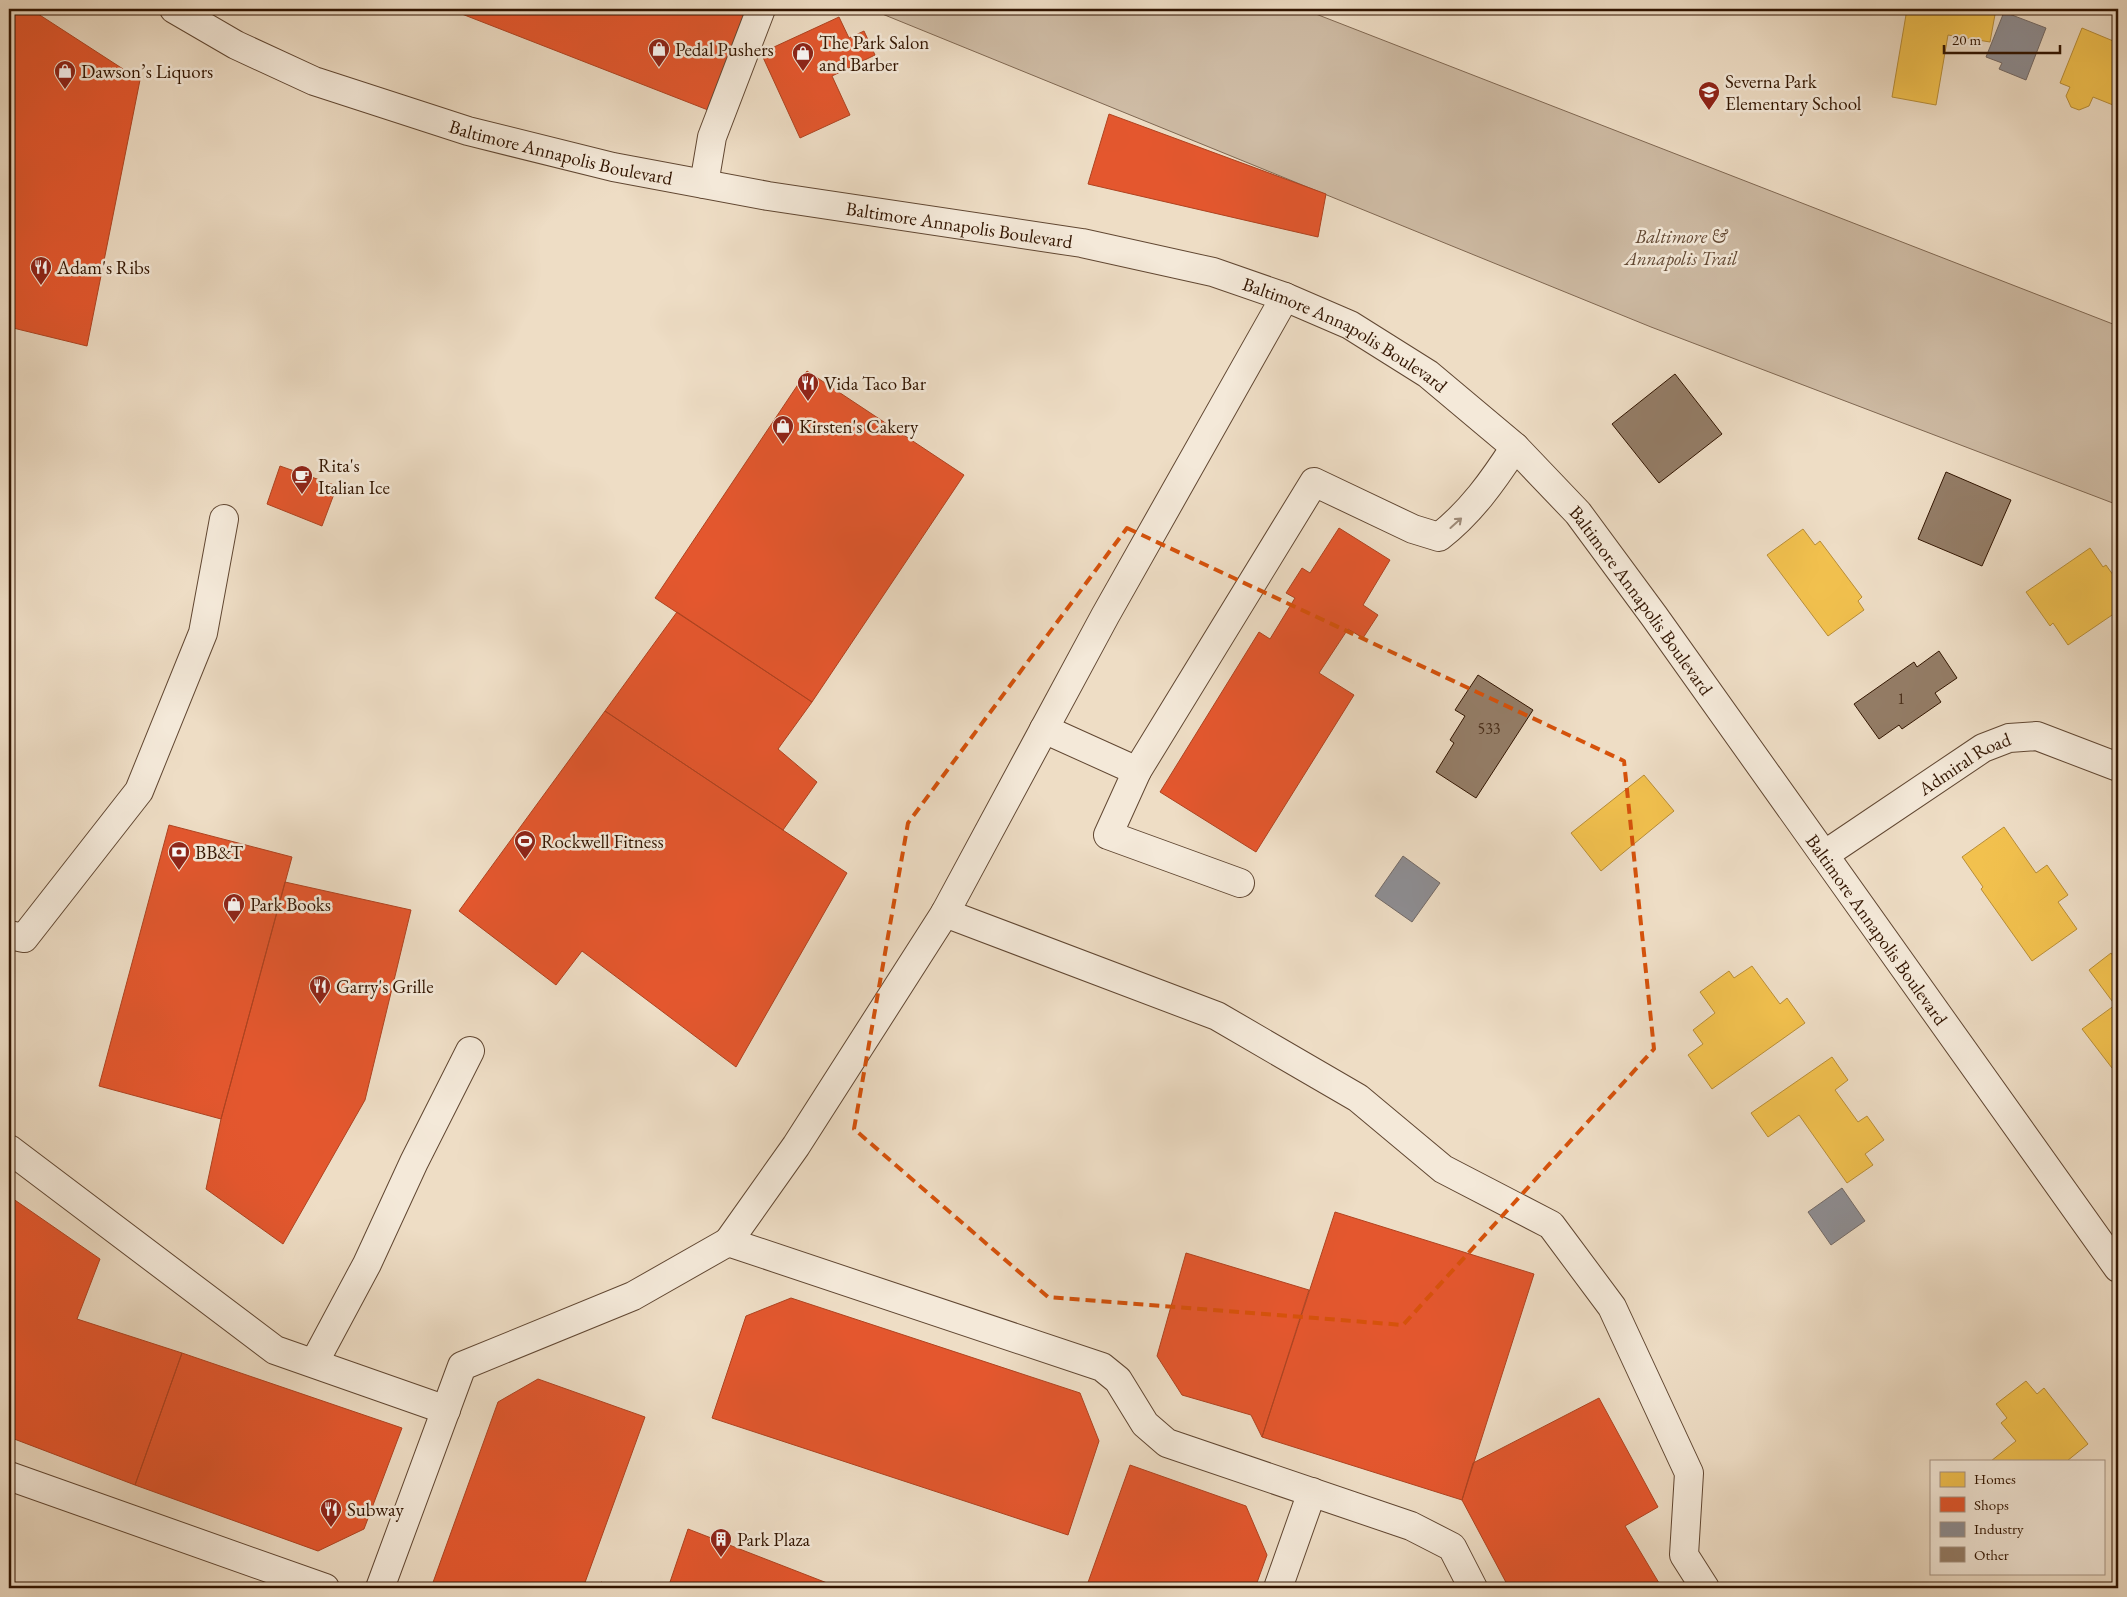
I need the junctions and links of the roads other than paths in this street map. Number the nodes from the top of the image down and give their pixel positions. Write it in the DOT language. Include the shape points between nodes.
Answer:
graph roads {
  1 [pos="174,9"];
  2 [pos="761,9"];
  3 [pos="704,184"];
  4 [pos="1285,297"];
  5 [pos="1515,447"];
  6 [pos="224,519"];
  7 [pos="1044,729"];
  8 [pos="2118,767"];
  9 [pos="1137,771"];
  10 [pos="1824,855"];
  11 [pos="1240,883"];
  12 [pos="945,913"];
  13 [pos="9,934"];
  14 [pos="470,1051"];
  15 [pos="9,1150"];
  16 [pos="728,1242"];
  17 [pos="2118,1268"];
  18 [pos="314,1363"];
  19 [pos="446,1410"];
  20 [pos="9,1476"];
  21 [pos="1312,1492"];
  22 [pos="325,1588"];
  23 [pos="380,1588"];
  24 [pos="1278,1588"];
  25 [pos="1473,1588"];
  26 [pos="1704,1588"];
  1 -- 3 [label="street, Baltimore Annapolis Boulevard" via="236,45 323,84 468,131 613,167"];
  2 -- 3 [label="street" via="712,137"];
  3 -- 4 [label="street, Baltimore Annapolis Boulevard" via="1082,242 1213,272"];
  4 -- 5 [label="street, Baltimore Annapolis Boulevard" via="1350,325 1428,374"];
  4 -- 7 [label="street"];
  9 -- 5 [label="street, one-way" via="1314,482 1413,529 1439,537 1457,523 1490,486"];
  5 -- 10 [label="street, Baltimore Annapolis Boulevard" via="1578,513"];
  6 -- 13 [label="street" via="203,633 139,792 24,938"];
  7 -- 9 [label="street"];
  7 -- 12 [label="street"];
  8 -- 10 [label="street, Admiral Road" via="2037,736 2009,738 1983,748"];
  9 -- 11 [label="street" via="1108,835"];
  10 -- 17 [label="street, Baltimore Annapolis Boulevard"];
  12 -- 16 [label="street" via="796,1146"];
  12 -- 26 [label="street" via="1217,1016 1358,1098 1444,1169 1551,1225 1612,1307 1689,1473 1684,1555"];
  14 -- 18 [label="street" via="367,1264"];
  15 -- 18 [label="street" via="275,1350"];
  16 -- 19 [label="street" via="633,1296 462,1366"];
  16 -- 21 [label="street" via="1102,1367 1118,1380 1145,1424 1167,1443"];
  18 -- 19 [label="street"];
  19 -- 23 [label="street"];
  20 -- 22 [label="street"];
  21 -- 24 [label="street"];
  21 -- 25 [label="street" via="1411,1526 1452,1547"];
}
